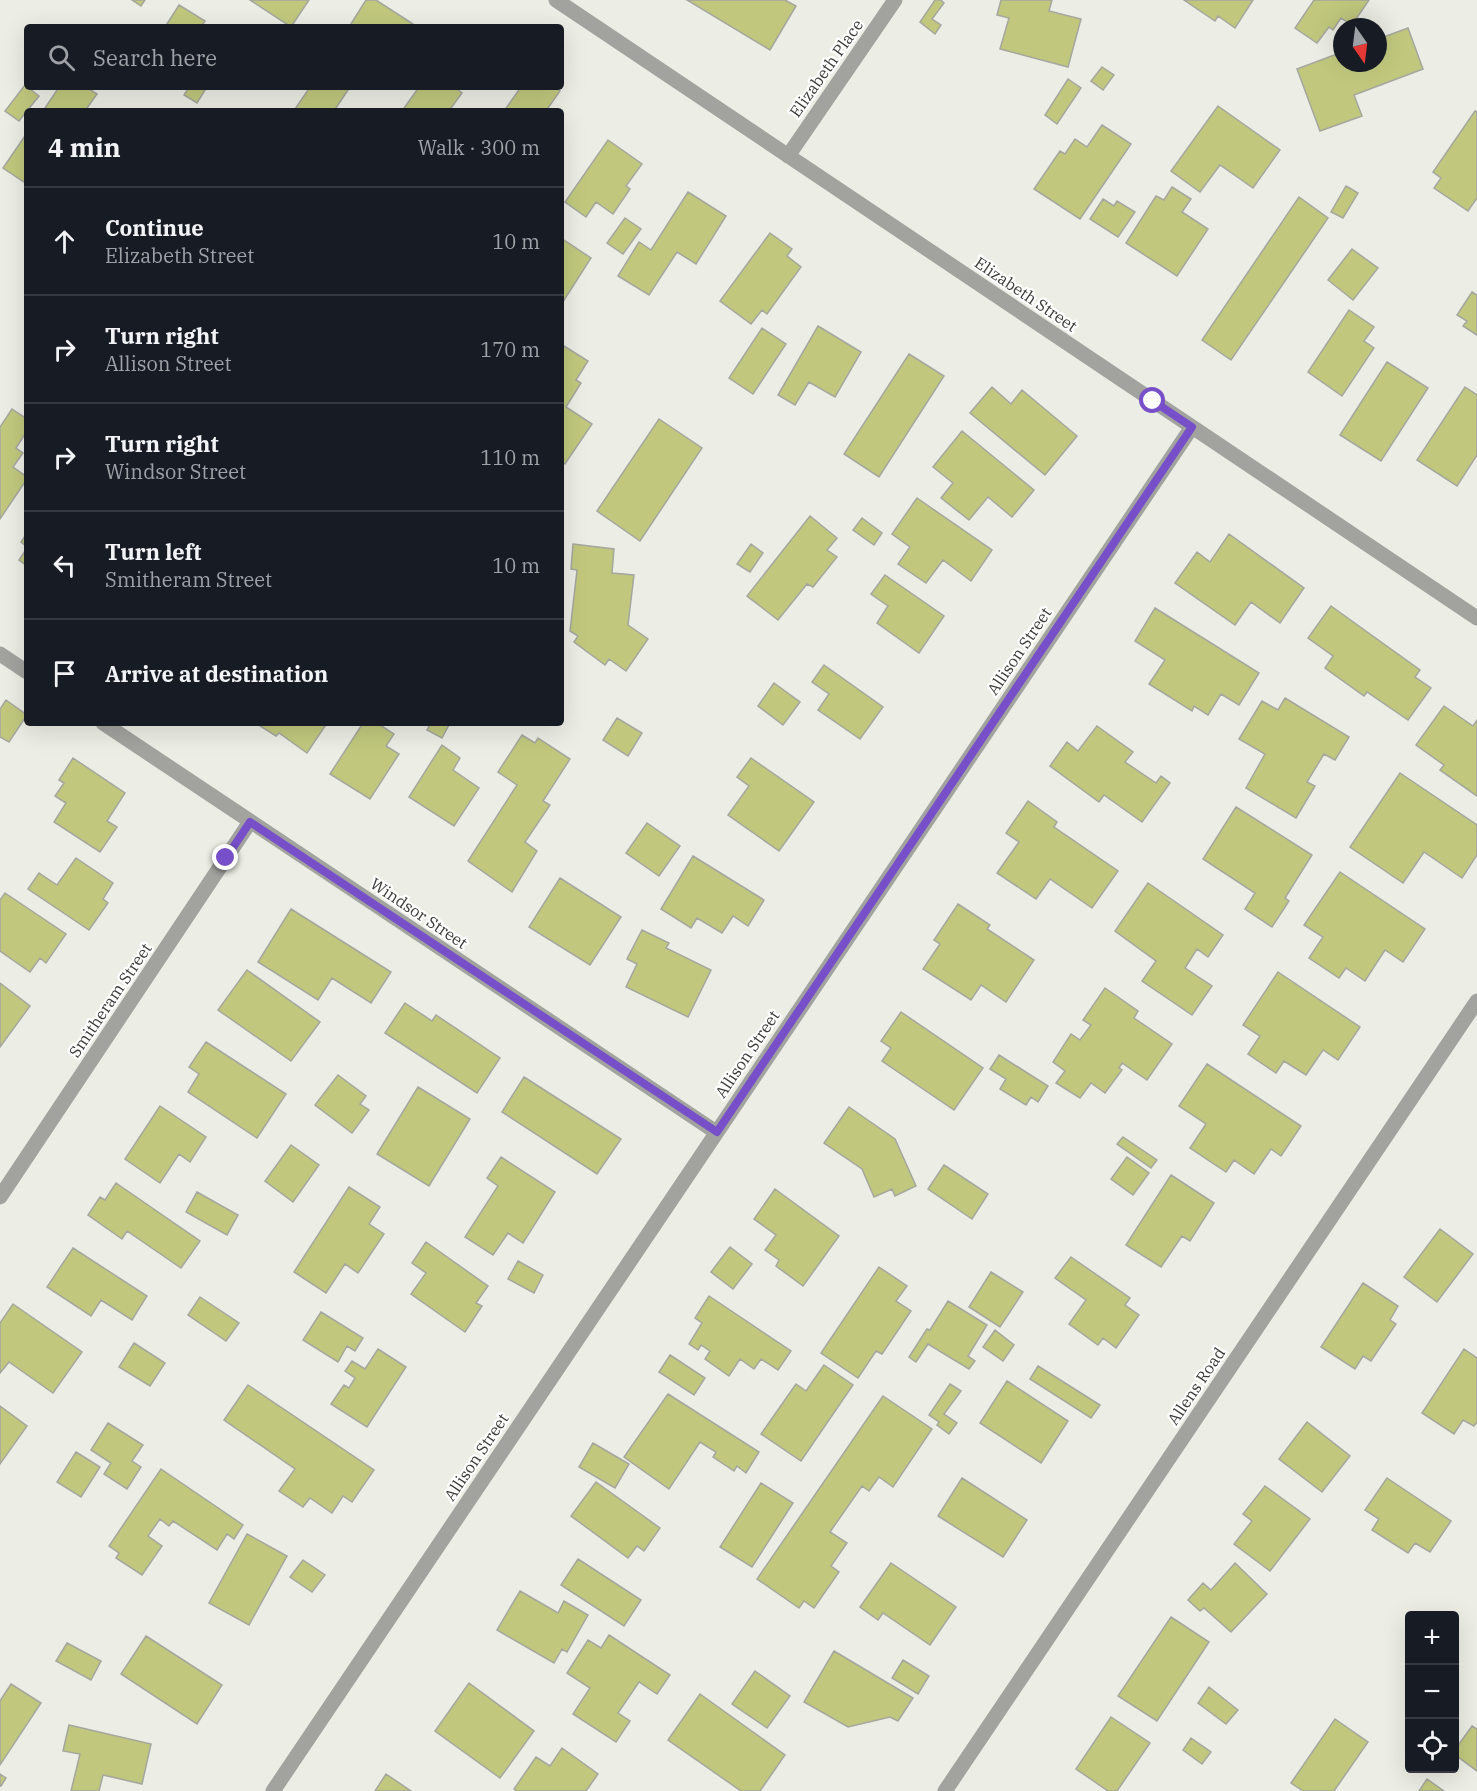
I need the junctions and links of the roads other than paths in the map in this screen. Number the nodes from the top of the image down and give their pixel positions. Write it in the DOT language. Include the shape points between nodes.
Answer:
graph roads {
  1 [pos="556,0"];
  2 [pos="895,0"];
  3 [pos="788,156"];
  4 [pos="1192,427"];
  5 [pos="1477,618"];
  6 [pos="0,654"];
  7 [pos="24,670"];
  8 [pos="107,726"];
  9 [pos="250,822"];
  10 [pos="1477,1001"];
  11 [pos="717,1132"];
  12 [pos="0,1197"];
  13 [pos="273,1791"];
  14 [pos="945,1791"];
  1 -- 3 [label="street, Elizabeth Street"];
  2 -- 3 [label="street, Elizabeth Place"];
  3 -- 4 [label="street, Elizabeth Street"];
  4 -- 5 [label="street, Elizabeth Street"];
  4 -- 11 [label="street, Allison Street"];
  6 -- 7 [label="street"];
  8 -- 9 [label="street, Windsor Street"];
  9 -- 11 [label="street, Windsor Street"];
  9 -- 12 [label="street, Smitheram Street"];
  10 -- 14 [label="street, Allens Road"];
  11 -- 13 [label="street, Allison Street"];
}
